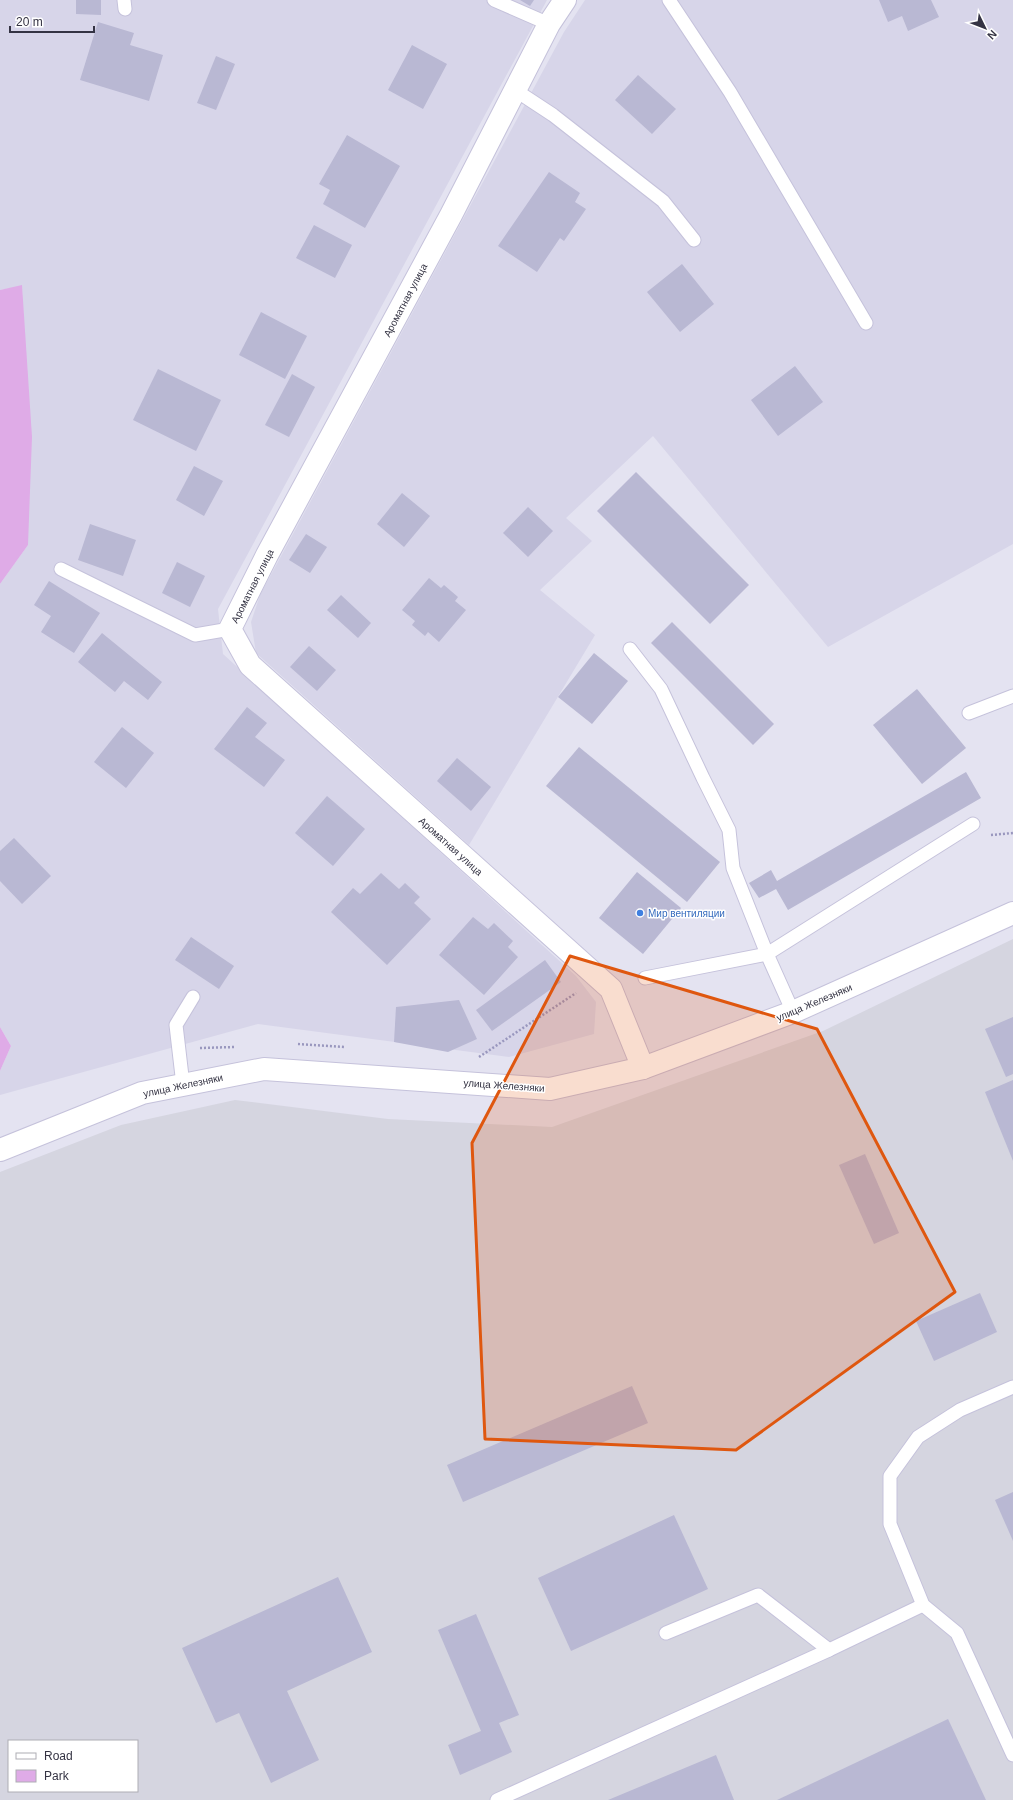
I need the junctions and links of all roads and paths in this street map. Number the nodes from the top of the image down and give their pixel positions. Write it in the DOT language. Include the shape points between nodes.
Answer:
graph roads {
  1 [pos="494,0"];
  2 [pos="565,0"];
  3 [pos="669,0"];
  4 [pos="549,24"];
  5 [pos="515,90"];
  6 [pos="694,240"];
  7 [pos="866,324"];
  8 [pos="61,569"];
  9 [pos="230,629"];
  10 [pos="630,649"];
  11 [pos="1013,696"];
  12 [pos="969,713"];
  13 [pos="973,824"];
  14 [pos="1013,913"];
  15 [pos="767,954"];
  16 [pos="645,978"];
  17 [pos="193,997"];
  18 [pos="793,1012"];
  19 [pos="643,1068"];
  20 [pos="183,1084"];
  21 [pos="0,1150"];
  22 [pos="1013,1387"];
  23 [pos="923,1606"];
  24 [pos="666,1633"];
  25 [pos="829,1650"];
  26 [pos="1013,1755"];
  27 [pos="497,1800"];
  1 -- 4 [label="lane"];
  2 -- 4 [label="street, Ароматная улица"];
  3 -- 7 [label="lane" via="730,92"];
  4 -- 5 [label="street, Ароматная улица"];
  5 -- 6 [label="lane" via="553,115 662,201"];
  5 -- 9 [label="street, Ароматная улица"];
  8 -- 9 [label="lane" via="195,635"];
  9 -- 19 [label="street, Ароматная улица" via="250,665 611,989"];
  10 -- 15 [label="lane" via="661,689 729,830 733,868"];
  11 -- 12 [label="lane"];
  13 -- 15 [label="lane"];
  14 -- 18 [label="street, улица Железняки"];
  15 -- 16 [label="lane"];
  15 -- 18 [label="lane"];
  17 -- 20 [label="lane" via="176,1025"];
  18 -- 19 [label="street, улица Железняки"];
  19 -- 20 [label="street, улица Железняки" via="550,1088 264,1069"];
  20 -- 21 [label="street, улица Железняки" via="142,1093"];
  22 -- 23 [label="lane" via="960,1410 918,1438 890,1476 890,1524"];
  23 -- 25 [label="lane"];
  23 -- 26 [label="lane" via="957,1633"];
  24 -- 25 [label="lane" via="758,1595"];
  25 -- 27 [label="lane"];
}
